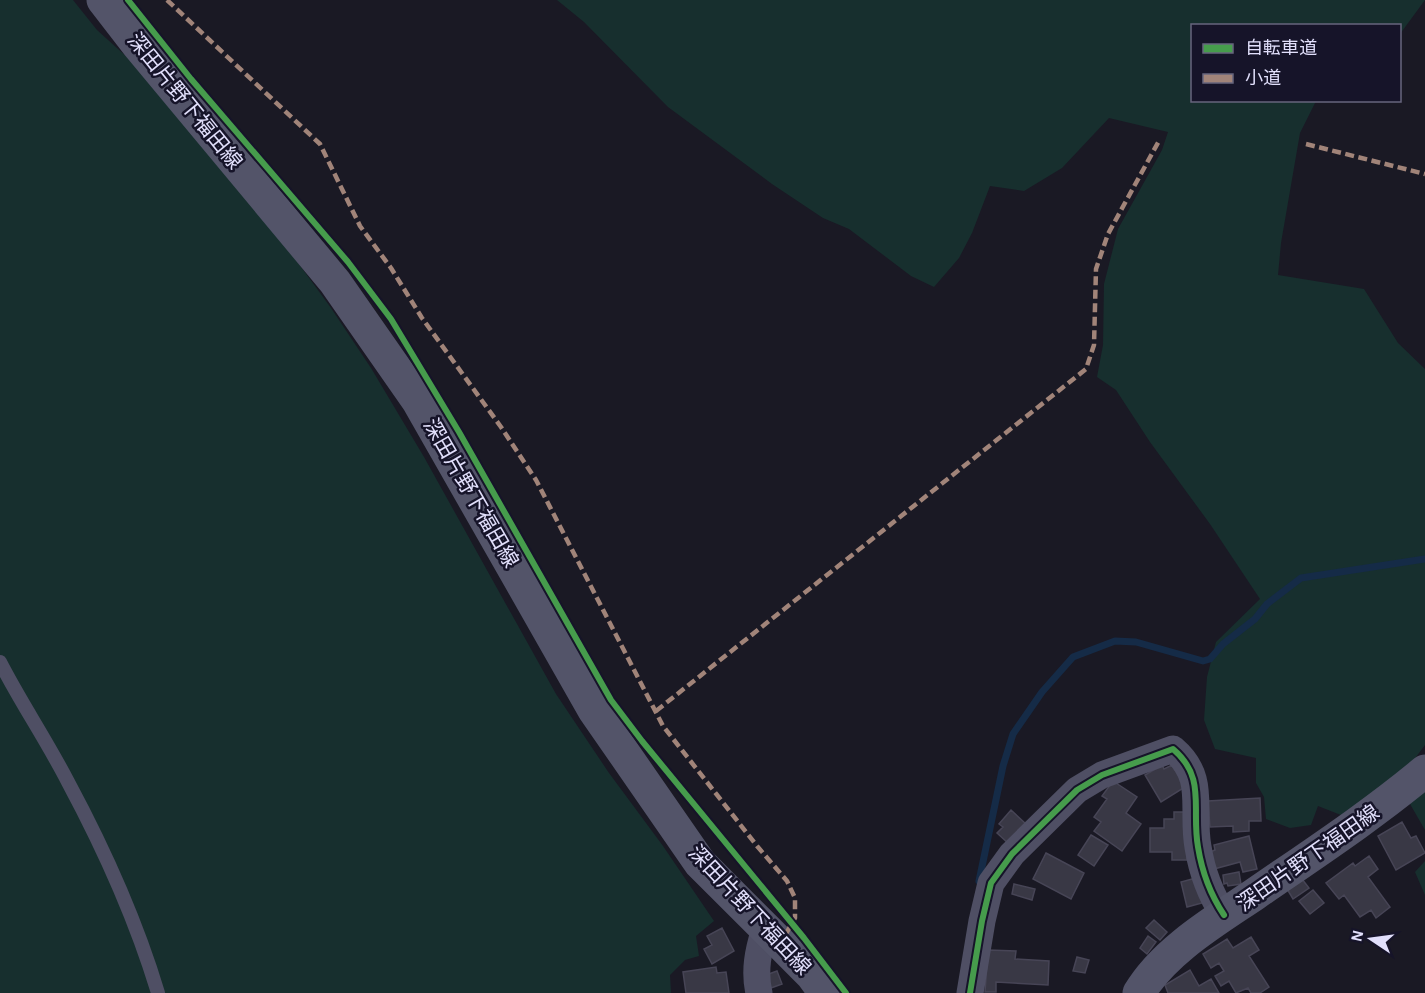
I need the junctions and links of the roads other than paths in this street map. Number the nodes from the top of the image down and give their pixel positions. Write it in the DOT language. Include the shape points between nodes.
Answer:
graph roads {
  1 [pos="103,0"];
  2 [pos="0,662"];
  3 [pos="1425,771"];
  4 [pos="1224,915"];
  5 [pos="765,929"];
  6 [pos="158,993"];
  7 [pos="759,993"];
  8 [pos="825,993"];
  9 [pos="970,993"];
  10 [pos="1138,993"];
  1 -- 5 [label="main road, 深田片野下福田線" via="335,282 418,401 594,710 700,863"];
  2 -- 6 [label="lane" via="68,781 112,872"];
  3 -- 4 [label="main road, 深田片野下福田線" via="1385,804"];
  4 -- 9 [label="street" via="1210,893 1201,863 1192,770 1173,749 1102,775 1077,790 1012,854 991,883"];
  4 -- 10 [label="main road, 深田片野下福田線" via="1194,935 1149,976"];
  5 -- 7 [label="street" via="757,955"];
  5 -- 8 [label="main road, 深田片野下福田線"];
}
